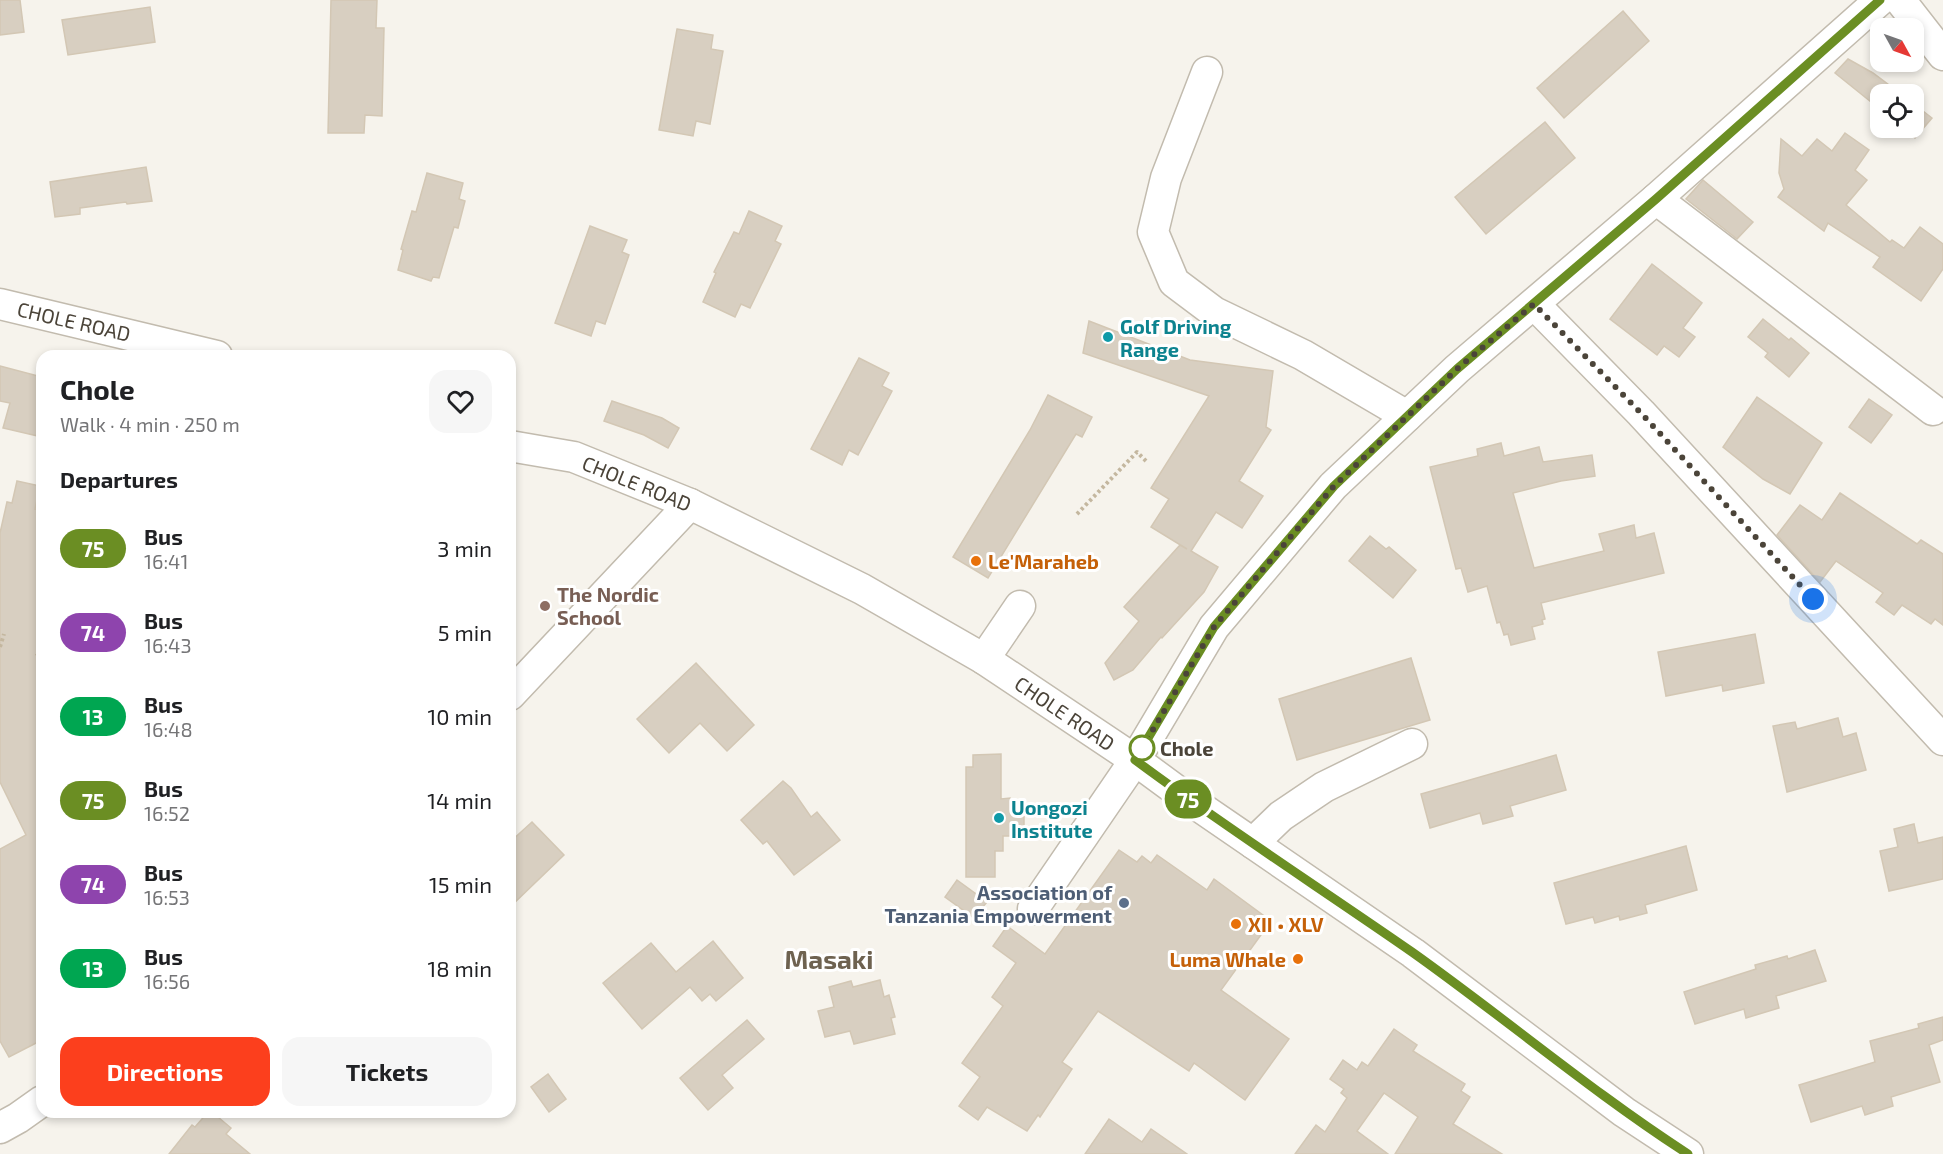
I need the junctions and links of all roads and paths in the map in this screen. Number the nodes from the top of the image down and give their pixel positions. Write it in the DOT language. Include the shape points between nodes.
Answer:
graph roads {
  1 [pos="1900,0"];
  2 [pos="1870,3"];
  3 [pos="1943,55"];
  4 [pos="1207,72"];
  5 [pos="1656,199"];
  6 [pos="0,304"];
  7 [pos="1534,304"];
  8 [pos="193,350"];
  9 [pos="1934,410"];
  10 [pos="1407,416"];
  11 [pos="516,447"];
  12 [pos="1146,461"];
  13 [pos="690,504"];
  14 [pos="1077,514"];
  15 [pos="1020,606"];
  16 [pos="4,634"];
  17 [pos="0,647"];
  18 [pos="984,659"];
  19 [pos="516,689"];
  20 [pos="1943,740"];
  21 [pos="1412,744"];
  22 [pos="1135,760"];
  23 [pos="1252,843"];
  24 [pos="1033,909"];
  25 [pos="36,1105"];
  26 [pos="0,1128"];
  27 [pos="1688,1154"];
  1 -- 3 [label="street"];
  2 -- 5 [label="street"];
  4 -- 10 [label="street" via="1166,177 1152,232 1174,282 1214,312 1303,355"];
  5 -- 7 [label="street"];
  5 -- 9 [label="street"];
  6 -- 8 [label="street, CHOLE ROAD"];
  7 -- 10 [label="street"];
  7 -- 20 [label="street" via="1641,413"];
  10 -- 22 [label="street" via="1334,486 1214,627"];
  11 -- 13 [label="street, CHOLE ROAD" via="574,457"];
  12 -- 14 [label="path" via="1137,452"];
  13 -- 18 [label="street, CHOLE ROAD" via="862,589"];
  13 -- 19 [label="street"];
  15 -- 18 [label="street"];
  16 -- 17 [label="path"];
  18 -- 22 [label="street, CHOLE ROAD"];
  21 -- 23 [label="street" via="1323,787 1281,816"];
  22 -- 23 [label="street, CHOLE ROAD"];
  22 -- 24 [label="street"];
  23 -- 27 [label="street, CHOLE ROAD" via="1413,953 1624,1112"];
  25 -- 26 [label="street"];
}
